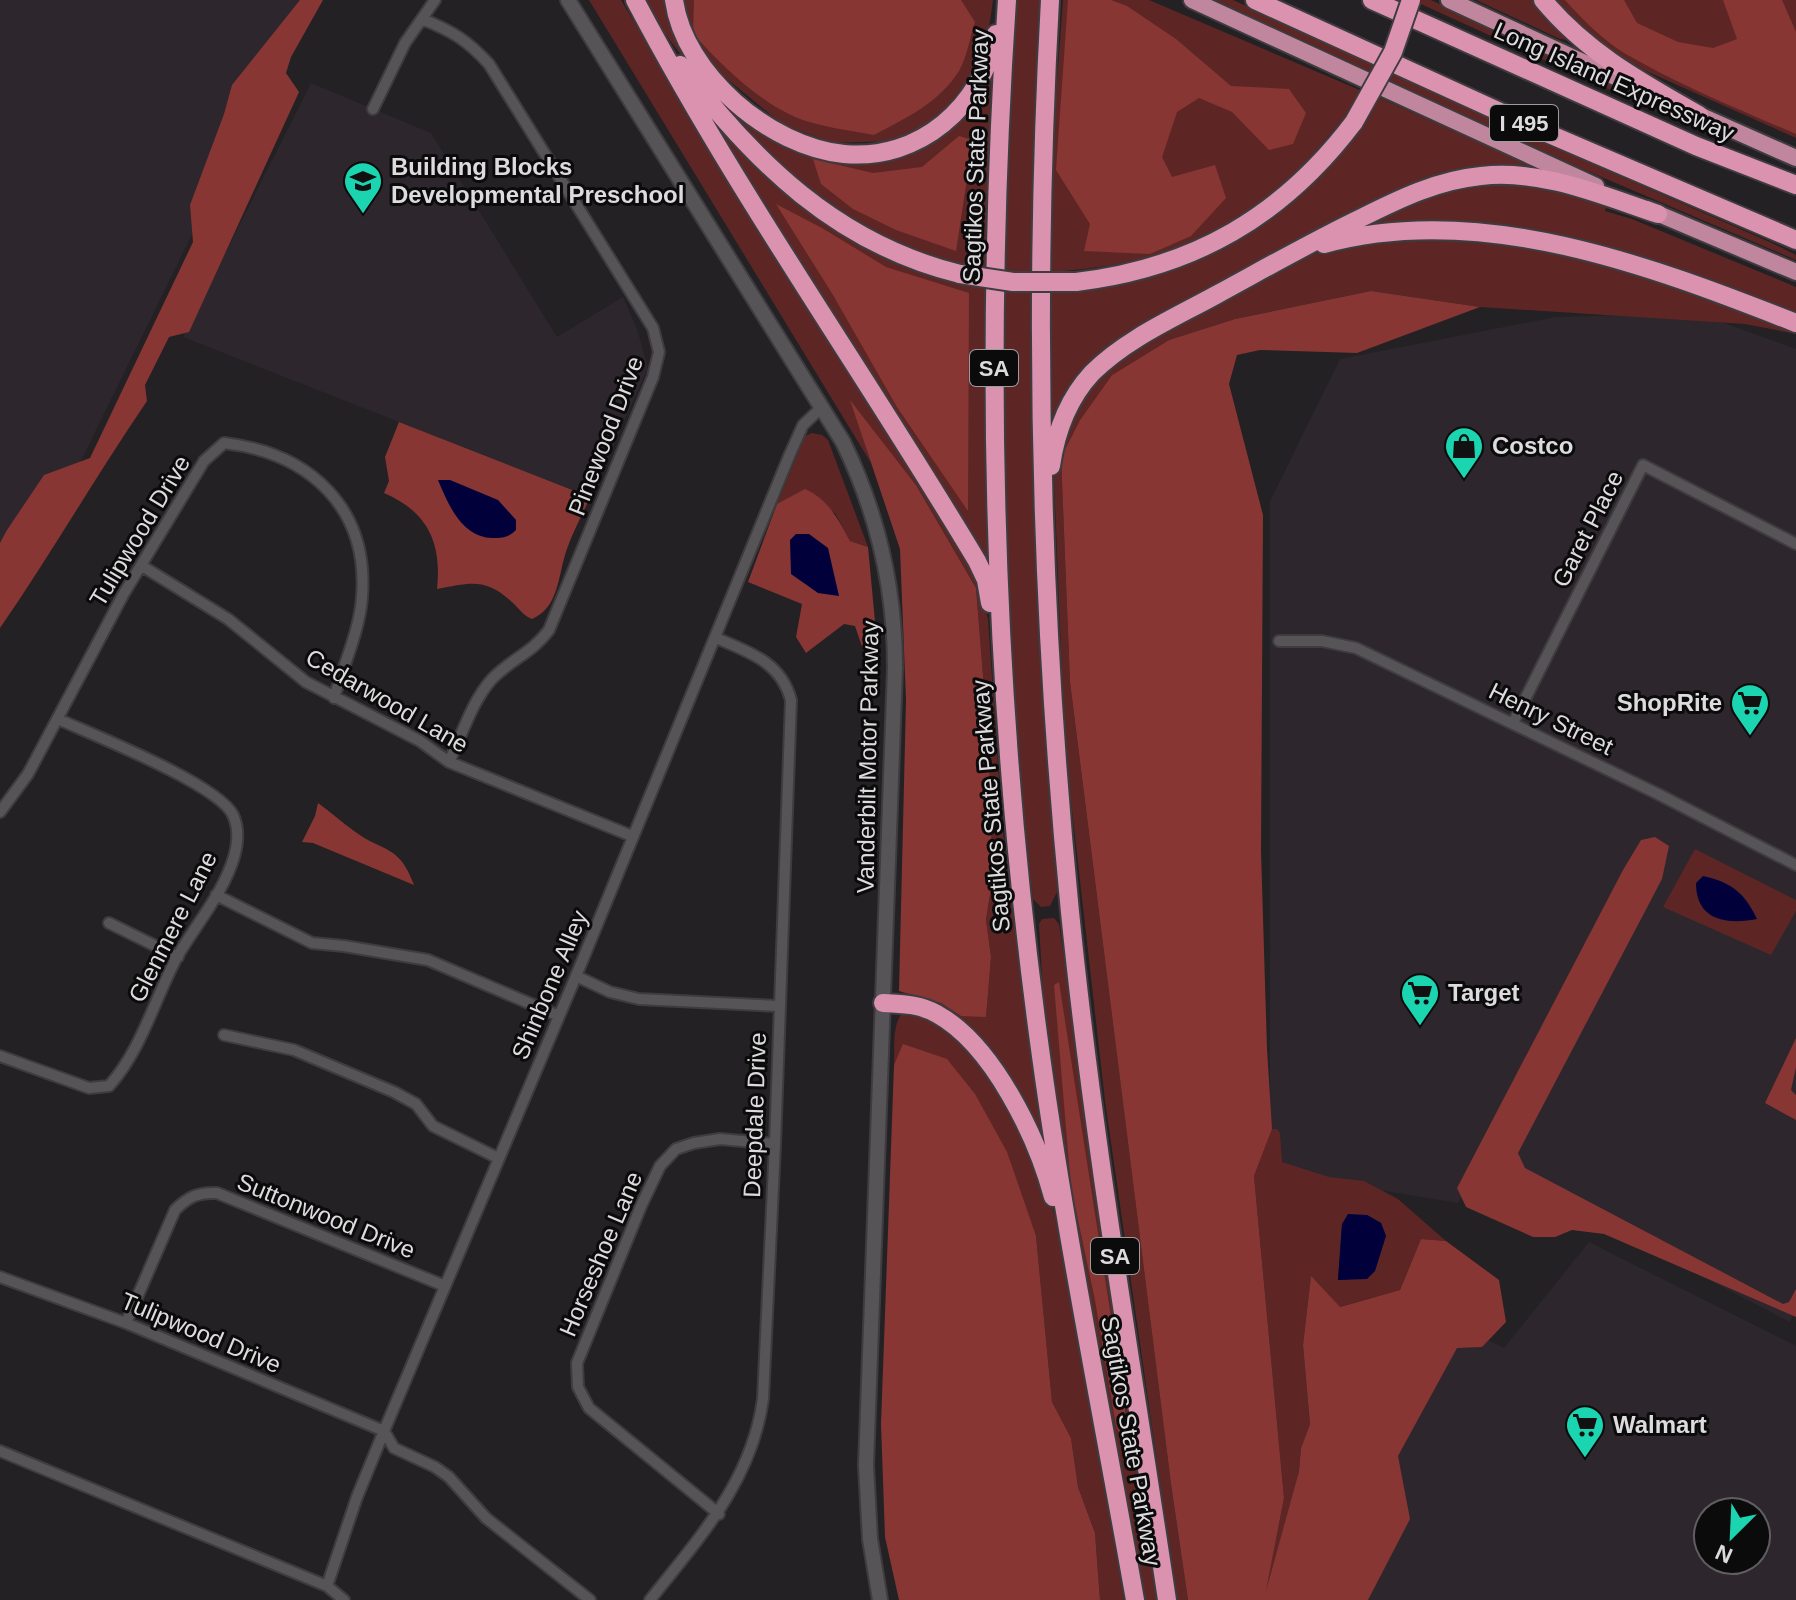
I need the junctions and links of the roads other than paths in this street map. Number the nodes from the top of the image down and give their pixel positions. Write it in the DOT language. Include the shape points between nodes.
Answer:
graph roads {
  1 [pos="435,0"];
  2 [pos="568,0"];
  3 [pos="635,0"];
  4 [pos="674,0"];
  5 [pos="1004,0"];
  6 [pos="1050,0"];
  7 [pos="1192,0"];
  8 [pos="1255,0"];
  9 [pos="1372,0"];
  10 [pos="1411,0"];
  11 [pos="1449,0"];
  12 [pos="1543,0"];
  13 [pos="422,19"];
  14 [pos="373,109"];
  15 [pos="1699,115"];
  16 [pos="1796,158"];
  17 [pos="1796,185"];
  18 [pos="1658,214"];
  19 [pos="1796,240"];
  20 [pos="1284,257"];
  21 [pos="1796,272"];
  22 [pos="1796,323"];
  23 [pos="822,407"];
  24 [pos="1044,519"];
  25 [pos="1796,544"];
  26 [pos="142,566"];
  27 [pos="716,638"];
  28 [pos="1279,641"];
  29 [pos="334,698"];
  30 [pos="58,719"];
  31 [pos="1513,723"];
  32 [pos="1008,736"];
  33 [pos="449,762"];
  34 [pos="0,812"];
  35 [pos="632,836"];
  36 [pos="1796,865"];
  37 [pos="216,895"];
  38 [pos="109,923"];
  39 [pos="178,957"];
  40 [pos="576,976"];
  41 [pos="883,1003"];
  42 [pos="779,1006"];
  43 [pos="559,1016"];
  44 [pos="224,1035"];
  45 [pos="0,1056"];
  46 [pos="775,1144"];
  47 [pos="498,1158"];
  48 [pos="0,1277"];
  49 [pos="445,1286"];
  50 [pos="126,1323"];
  51 [pos="1089,1343"];
  52 [pos="384,1431"];
  53 [pos="0,1451"];
  54 [pos="719,1514"];
  55 [pos="327,1586"];
  56 [pos="344,1600"];
  57 [pos="590,1600"];
  58 [pos="650,1600"];
  59 [pos="880,1600"];
  60 [pos="1135,1600"];
  61 [pos="1167,1600"];
  1 -- 13 [label="street"];
  2 -- 23 [label="main road, Vanderbilt Motor Parkway"];
  3 -- 10 [label="highway, bridge" via="708,100 754,151 841,225 920,263 960,274 1013,282 1076,282 1120,276 1194,252 1294,189 1354,122 1385,70"];
  3 -- 32 [label="highway" via="713,139 982,570"];
  4 -- 5 [label="highway" via="689,49 732,98 796,140 845,154 908,145 953,116 983,75"];
  5 -- 32 [label="highway, Sagtikos State Parkway / SA" via="994,441"];
  6 -- 24 [label="highway, Sagtikos State Parkway / SA" via="1041,278"];
  7 -- 18 [label="highway"];
  8 -- 19 [label="highway, I 495"];
  9 -- 17 [label="highway, Long Island Expressway / I 495" via="1640,122"];
  11 -- 15 [label="highway"];
  12 -- 15 [label="highway" via="1600,55"];
  13 -- 14 [label="street"];
  13 -- 33 [label="street, Pinewood Drive" via="470,43 489,64 653,328 659,352 633,430 549,630 537,646 491,680"];
  15 -- 16 [label="highway"];
  18 -- 20 [label="highway" via="1552,180 1480,176 1396,201"];
  18 -- 21 [label="highway"];
  20 -- 22 [label="highway" via="1384,232 1491,233 1639,268"];
  20 -- 24 [label="highway" via="1123,349 1086,380 1057,434"];
  23 -- 27 [label="street, Shinbone Alley" via="800,430"];
  23 -- 41 [label="main road, Vanderbilt Motor Parkway" via="868,500 884,553 893,613"];
  24 -- 61 [label="highway, Sagtikos State Parkway / SA" via="1074,953"];
  25 -- 31 [label="street, Garet Place" via="1643,465"];
  26 -- 29 [label="street, Cedarwood Lane" via="228,619"];
  26 -- 29 [label="street, Tulipwood Drive" via="204,461 224,443 269,451 298,465 337,500 352,525 362,559 362,601"];
  26 -- 30 [label="street, Tulipwood Drive"];
  27 -- 35 [label="street, Shinbone Alley"];
  27 -- 42 [label="street, Deepdale Drive" via="768,663 787,685 791,700"];
  28 -- 31 [label="street, Henry Street" via="1356,648"];
  29 -- 33 [label="street, Cedarwood Lane" via="420,741"];
  30 -- 34 [label="street, Tulipwood Drive"];
  30 -- 37 [label="street, Glenmere Lane" via="188,779 232,813 238,836 234,857"];
  31 -- 36 [label="street, Henry Street"];
  32 -- 51 [label="highway, Sagtikos State Parkway / SA" via="1038,1032"];
  33 -- 35 [label="street, Cedarwood Lane"];
  35 -- 40 [label="street, Shinbone Alley"];
  37 -- 39 [label="street, Glenmere Lane"];
  37 -- 43 [label="street" via="312,943 428,960"];
  38 -- 39 [label="street"];
  39 -- 45 [label="street, Glenmere Lane" via="125,1068 109,1086 89,1088"];
  40 -- 42 [label="street" via="639,999"];
  40 -- 43 [label="street, Shinbone Alley"];
  41 -- 51 [label="highway" via="920,1007 947,1021 982,1057 1018,1108 1049,1182"];
  41 -- 59 [label="main road, Vanderbilt Motor Parkway" via="866,1465"];
  42 -- 46 [label="street, Deepdale Drive"];
  43 -- 47 [label="street, Shinbone Alley"];
  44 -- 47 [label="street" via="294,1050 394,1092 416,1104 433,1126"];
  46 -- 54 [label="street, Deepdale Drive" via="760,1423 752,1451"];
  46 -- 54 [label="street, Horseshoe Lane" via="720,1139 694,1143 676,1149 660,1166 577,1363 578,1387 589,1408"];
  47 -- 49 [label="street, Shinbone Alley"];
  48 -- 50 [label="street, Tulipwood Drive"];
  49 -- 50 [label="street, Suttonwood Drive" via="217,1193 203,1192 175,1210"];
  49 -- 52 [label="street, Shinbone Alley"];
  50 -- 52 [label="street, Tulipwood Drive"];
  51 -- 60 [label="highway, Sagtikos State Parkway / SA"];
  52 -- 55 [label="street, Shinbone Alley"];
  52 -- 57 [label="street, Tulipwood Drive" via="394,1448 449,1477 486,1518"];
  53 -- 55 [label="street"];
  54 -- 58 [label="street, Deepdale Drive"];
  55 -- 56 [label="street"];
}
